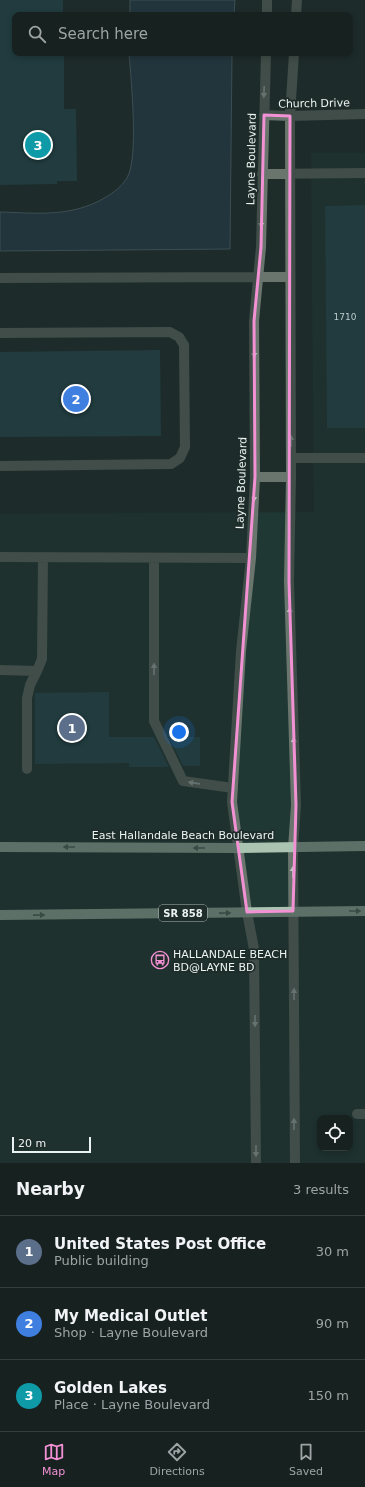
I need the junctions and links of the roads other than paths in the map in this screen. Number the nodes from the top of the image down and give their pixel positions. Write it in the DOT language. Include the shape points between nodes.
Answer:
graph roads {
  1 [pos="267,0"];
  2 [pos="297,0"];
  3 [pos="267,12"];
  4 [pos="296,12"];
  5 [pos="266,56"];
  6 [pos="294,56"];
  7 [pos="365,114"];
  8 [pos="264,115"];
  9 [pos="290,116"];
  10 [pos="262,174"];
  11 [pos="290,174"];
  12 [pos="365,174"];
  13 [pos="257,277"];
  14 [pos="290,277"];
  15 [pos="0,278"];
  16 [pos="0,333"];
  17 [pos="291,458"];
  18 [pos="365,458"];
  19 [pos="0,466"];
  20 [pos="255,477"];
  21 [pos="291,477"];
  22 [pos="0,557"];
  23 [pos="43,557"];
  24 [pos="154,558"];
  25 [pos="250,558"];
  26 [pos="0,670"];
  27 [pos="37,671"];
  28 [pos="27,769"];
  29 [pos="233,788"];
  30 [pos="365,846"];
  31 [pos="0,847"];
  32 [pos="238,848"];
  33 [pos="292,848"];
  34 [pos="293,911"];
  35 [pos="365,911"];
  36 [pos="247,912"];
  37 [pos="0,915"];
  38 [pos="256,1163"];
  39 [pos="295,1163"];
  1 -- 3 [label="street"];
  2 -- 4 [label="street"];
  5 -- 8 [label="street, Layne Boulevard, one-way"];
  6 -- 9 [label="street"];
  7 -- 9 [label="street, Church Drive"];
  8 -- 9 [label="street, Church Drive"];
  8 -- 10 [label="street, Layne Boulevard"];
  9 -- 11 [label="street"];
  10 -- 11 [label="street"];
  10 -- 13 [label="street, Layne Boulevard, one-way" via="261,247"];
  11 -- 12 [label="street"];
  11 -- 14 [label="street"];
  13 -- 14 [label="street"];
  13 -- 15 [label="street"];
  13 -- 20 [label="street, Layne Boulevard, one-way" via="254,321"];
  17 -- 14 [label="street, one-way"];
  16 -- 19 [label="street" via="170,332 184,345 185,447 180,458 171,464"];
  17 -- 18 [label="street"];
  17 -- 21 [label="street"];
  20 -- 21 [label="street"];
  20 -- 25 [label="street, Layne Boulevard, one-way"];
  33 -- 21 [label="street, one-way" via="296,805 289,581"];
  22 -- 23 [label="street"];
  23 -- 24 [label="street"];
  23 -- 27 [label="street" via="42,659"];
  24 -- 25 [label="street"];
  29 -- 24 [label="street, one-way" via="183,781 154,721"];
  25 -- 29 [label="street, Layne Boulevard" via="241,651"];
  26 -- 27 [label="street"];
  27 -- 28 [label="street" via="27,698"];
  29 -- 32 [label="street, Layne Boulevard" via="232,802"];
  30 -- 33 [label="main road, East Hallandale Beach Boulevard"];
  32 -- 31 [label="main road, East Hallandale Beach Boulevard, one-way"];
  32 -- 33 [label="main road, East Hallandale Beach Boulevard"];
  32 -- 36 [label="street, Layne Boulevard"];
  34 -- 33 [label="street, one-way"];
  34 -- 35 [label="main road, SR 858, one-way"];
  34 -- 36 [label="main road, SR 858"];
  39 -- 34 [label="street, one-way"];
  37 -- 36 [label="main road, SR 858, one-way"];
  36 -- 38 [label="street, Layne Boulevard, one-way" via="254,949"];
}
